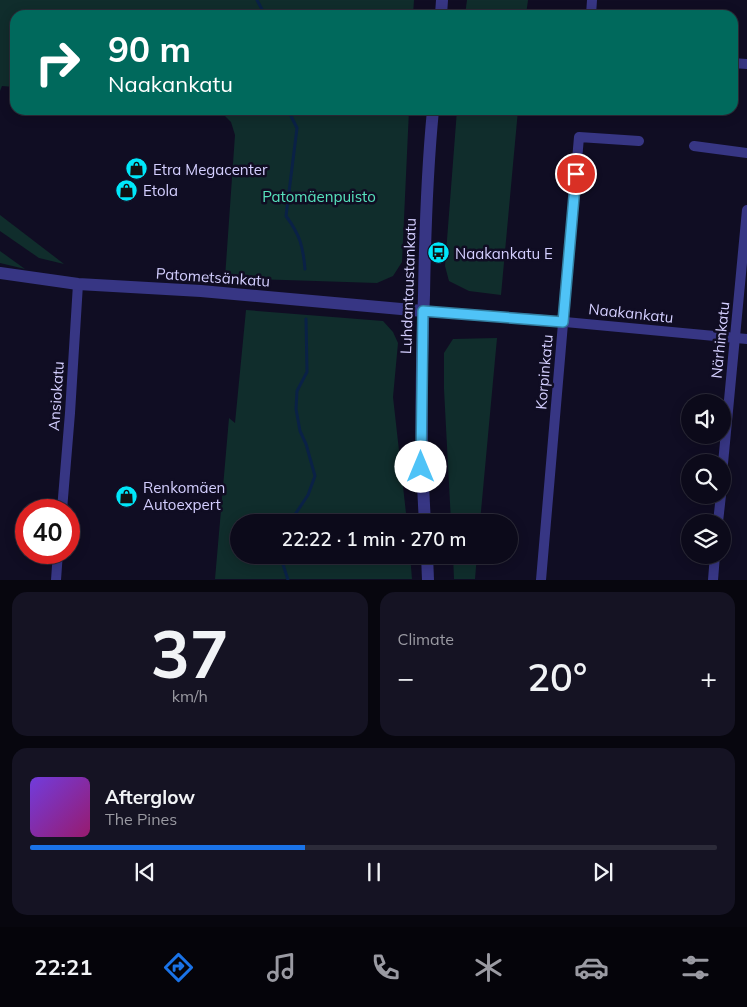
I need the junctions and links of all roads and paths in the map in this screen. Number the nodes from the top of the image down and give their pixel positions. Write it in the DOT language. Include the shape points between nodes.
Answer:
graph roads {
  1 [pos="432,115"];
  2 [pos="638,141"];
  3 [pos="694,146"];
  4 [pos="747,153"];
  5 [pos="747,210"];
  6 [pos="0,274"];
  7 [pos="78,284"];
  8 [pos="423,311"];
  9 [pos="563,322"];
  10 [pos="734,338"];
  11 [pos="747,339"];
  12 [pos="724,454"];
  13 [pos="63,499"];
  14 [pos="424,514"];
  15 [pos="57,564"];
  16 [pos="427,564"];
  17 [pos="714,564"];
  18 [pos="56,580"];
  19 [pos="428,580"];
  20 [pos="542,580"];
  21 [pos="713,580"];
  1 -- 8 [label="street, Luhdantaustankatu"];
  2 -- 9 [label="street, Korpinkatu" via="580,137"];
  3 -- 4 [label="street"];
  5 -- 10 [label="street, Närhinkatu"];
  6 -- 7 [label="street, Patometsänkatu"];
  7 -- 8 [label="street, Patometsänkatu" via="201,291"];
  7 -- 13 [label="street, Ansiokatu"];
  8 -- 9 [label="street, Naakankatu"];
  8 -- 14 [label="street, Luhdantaustankatu" via="421,467"];
  9 -- 10 [label="street, Naakankatu"];
  9 -- 20 [label="street, Korpinkatu"];
  10 -- 11 [label="street, Naakankatu"];
  10 -- 12 [label="street, Närhinkatu"];
  15 -- 18 [label="street"];
  16 -- 19 [label="street"];
  17 -- 21 [label="street"];
}
